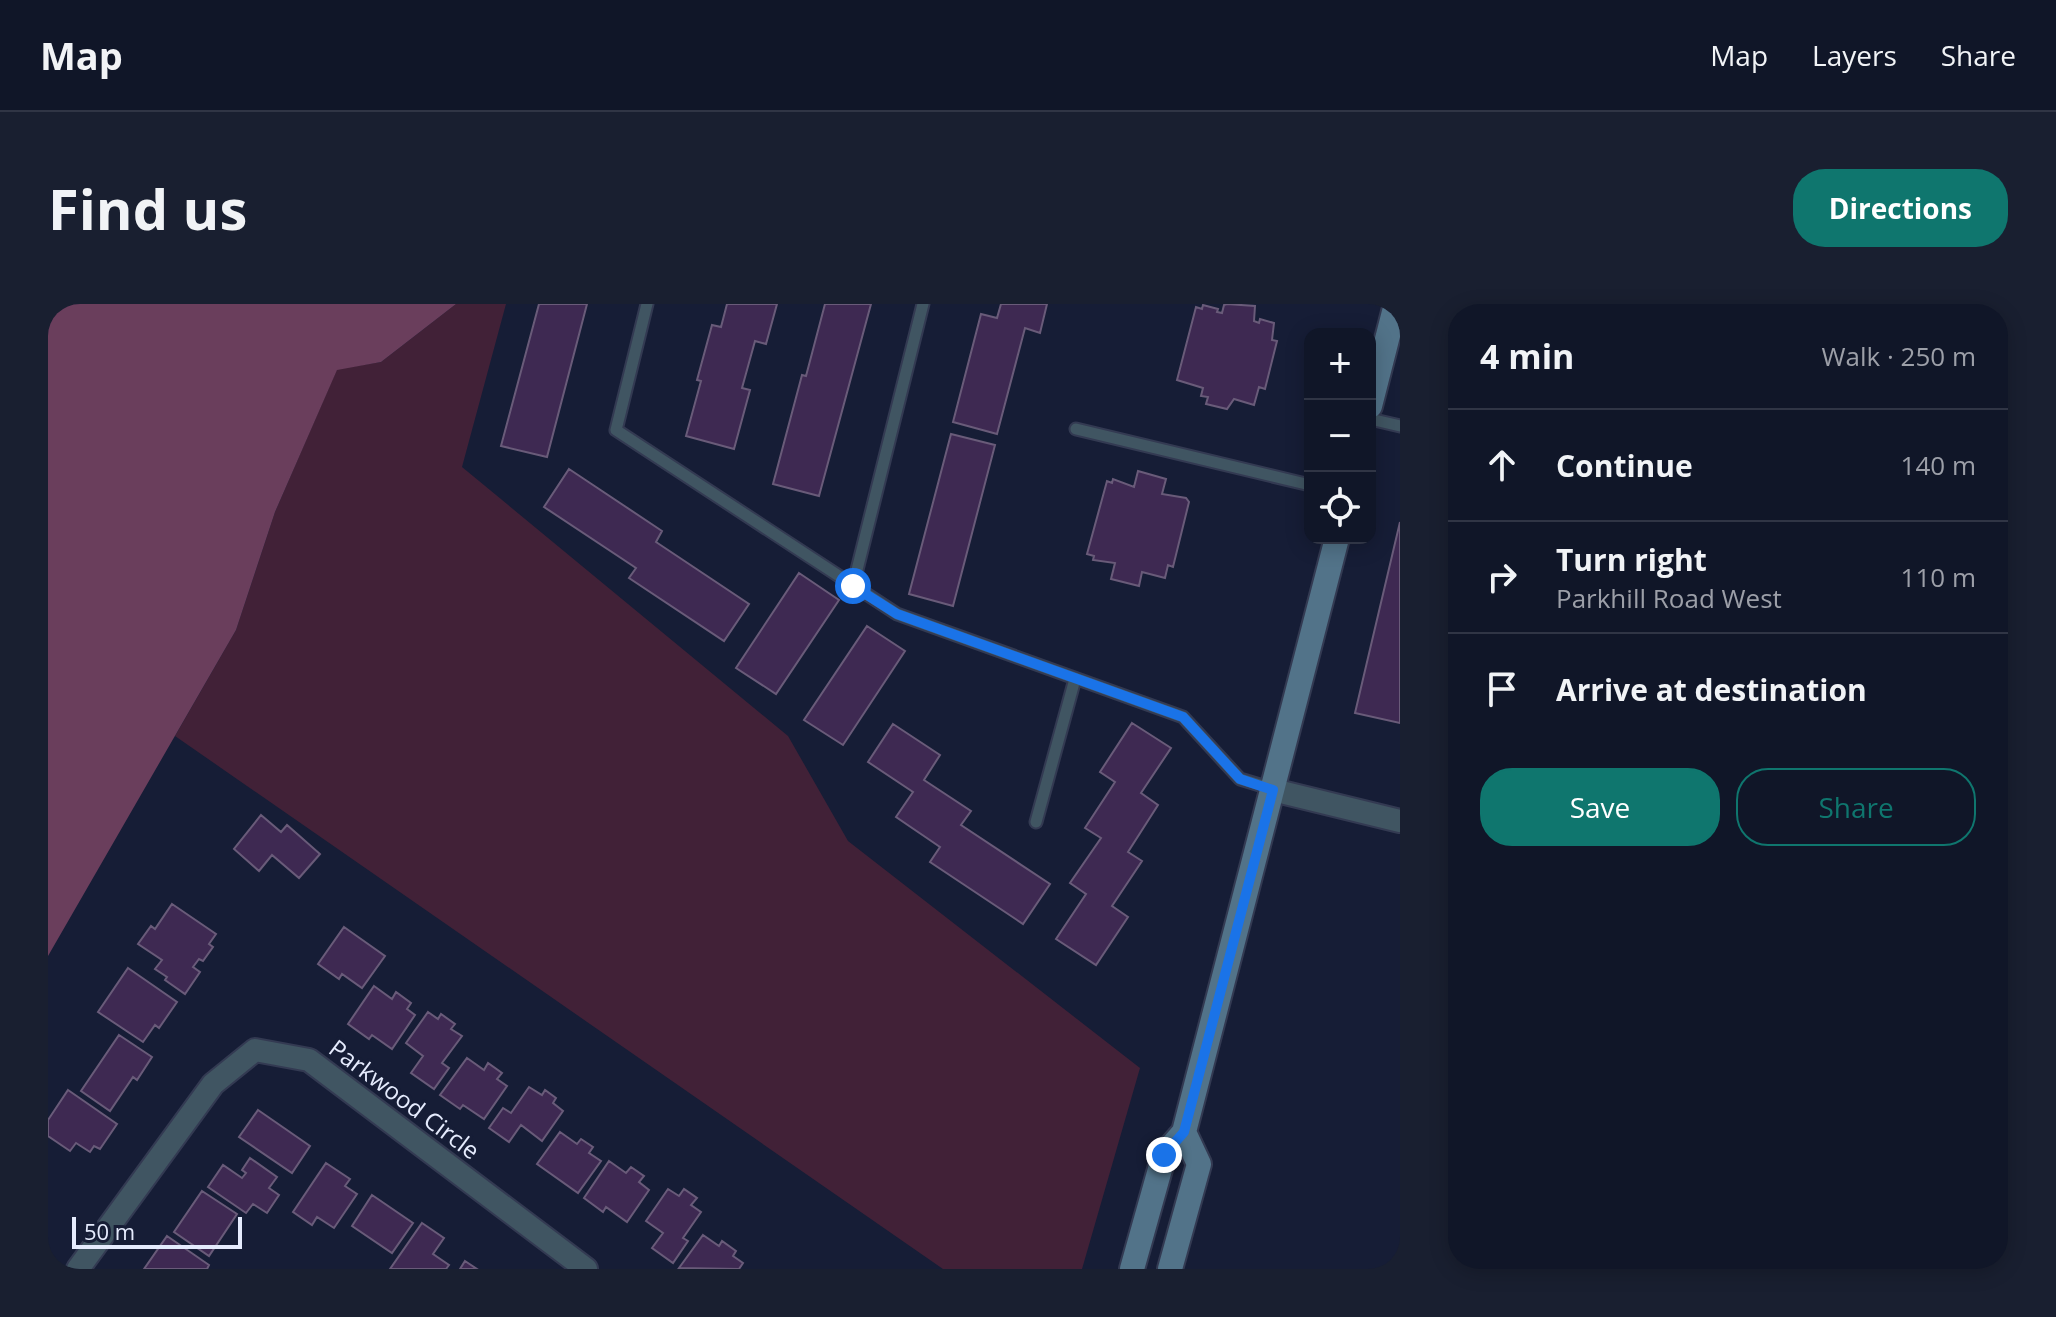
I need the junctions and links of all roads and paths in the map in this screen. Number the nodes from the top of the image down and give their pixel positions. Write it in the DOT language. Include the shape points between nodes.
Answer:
graph roads {
  1 [pos="647,304"];
  2 [pos="923,304"];
  3 [pos="1396,304"];
  4 [pos="1372,400"];
  5 [pos="1376,420"];
  6 [pos="1400,426"];
  7 [pos="1076,429"];
  8 [pos="1304,484"];
  9 [pos="1335,544"];
  10 [pos="853,586"];
  11 [pos="1075,679"];
  12 [pos="1273,790"];
  13 [pos="1400,821"];
  14 [pos="1036,822"];
  15 [pos="1184,1132"];
  16 [pos="78,1269"];
  17 [pos="586,1269"];
  18 [pos="1132,1269"];
  19 [pos="1170,1269"];
  1 -- 10 [label="lane" via="616,430"];
  2 -- 10 [label="lane"];
  3 -- 4 [label="main road"];
  5 -- 6 [label="lane"];
  7 -- 8 [label="lane"];
  9 -- 12 [label="main road"];
  10 -- 11 [label="lane" via="897,614"];
  11 -- 12 [label="lane" via="1183,717 1240,779"];
  11 -- 14 [label="lane"];
  12 -- 13 [label="street"];
  12 -- 15 [label="main road"];
  15 -- 18 [label="main road" via="1164,1155"];
  15 -- 19 [label="main road" via="1199,1164"];
  16 -- 17 [label="street, Parkwood Circle" via="213,1084 255,1050 309,1060"];
}
